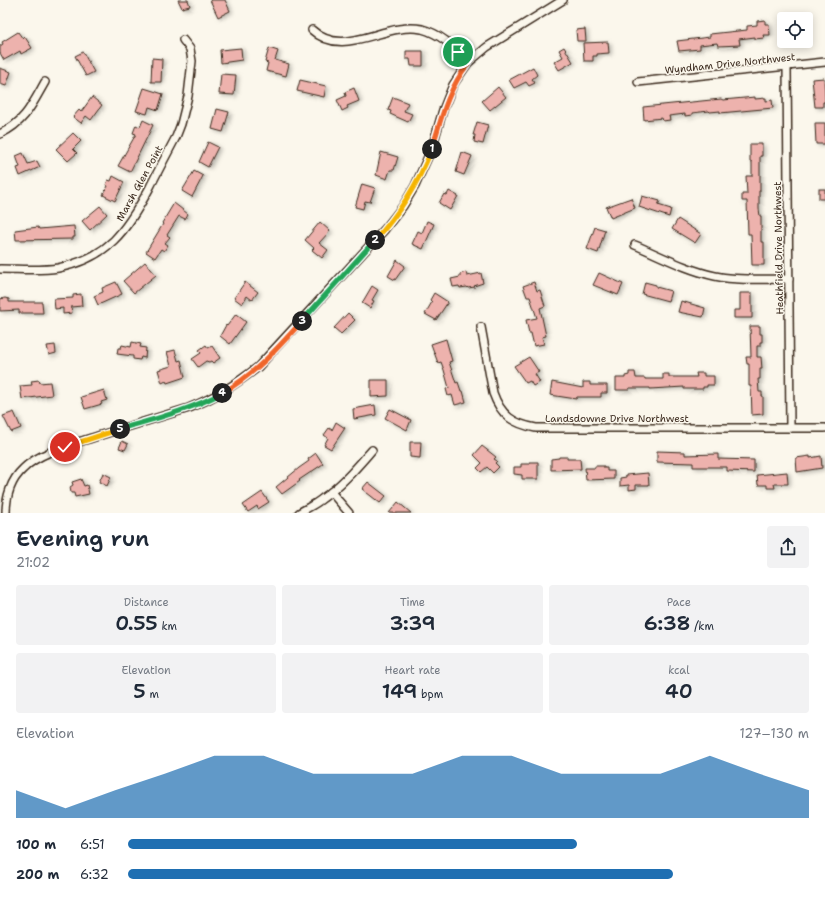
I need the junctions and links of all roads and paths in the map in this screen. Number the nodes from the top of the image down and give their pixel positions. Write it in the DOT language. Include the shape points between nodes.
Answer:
graph roads {
  1 [pos="563,0"];
  2 [pos="312,30"];
  3 [pos="183,40"];
  4 [pos="825,62"];
  5 [pos="468,64"];
  6 [pos="786,67"];
  7 [pos="45,82"];
  8 [pos="638,82"];
  9 [pos="0,134"];
  10 [pos="635,245"];
  11 [pos="0,269"];
  12 [pos="789,279"];
  13 [pos="481,327"];
  14 [pos="790,428"];
  15 [pos="825,428"];
  16 [pos="372,450"];
  17 [pos="331,492"];
  18 [pos="6,513"];
  19 [pos="299,513"];
  20 [pos="350,513"];
  1 -- 5 [label="street" via="487,47"];
  2 -- 5 [label="street" via="324,39 339,42 362,39 398,28 422,29 447,41"];
  3 -- 11 [label="street, Marsh Glen Point" via="190,49 192,61 188,96 181,124 125,229 101,251 73,264 43,269"];
  4 -- 6 [label="street, Wyndham Drive Northwest"];
  5 -- 18 [label="street" via="453,85 426,163 416,186 403,206 258,368 234,386 189,408 56,450 31,462 17,476 9,490"];
  6 -- 8 [label="street, Wyndham Drive Northwest"];
  6 -- 12 [label="street, Heathfield Drive Northwest"];
  7 -- 9 [label="street" via="23,119"];
  10 -- 12 [label="street" via="715,276"];
  12 -- 14 [label="street, Heathfield Drive Northwest"];
  13 -- 14 [label="street, Landsdowne Drive Northwest" via="495,400 507,416 523,426"];
  14 -- 15 [label="street, Landsdowne Drive Northwest"];
  16 -- 17 [label="street"];
  17 -- 19 [label="street"];
  17 -- 20 [label="street"];
}
